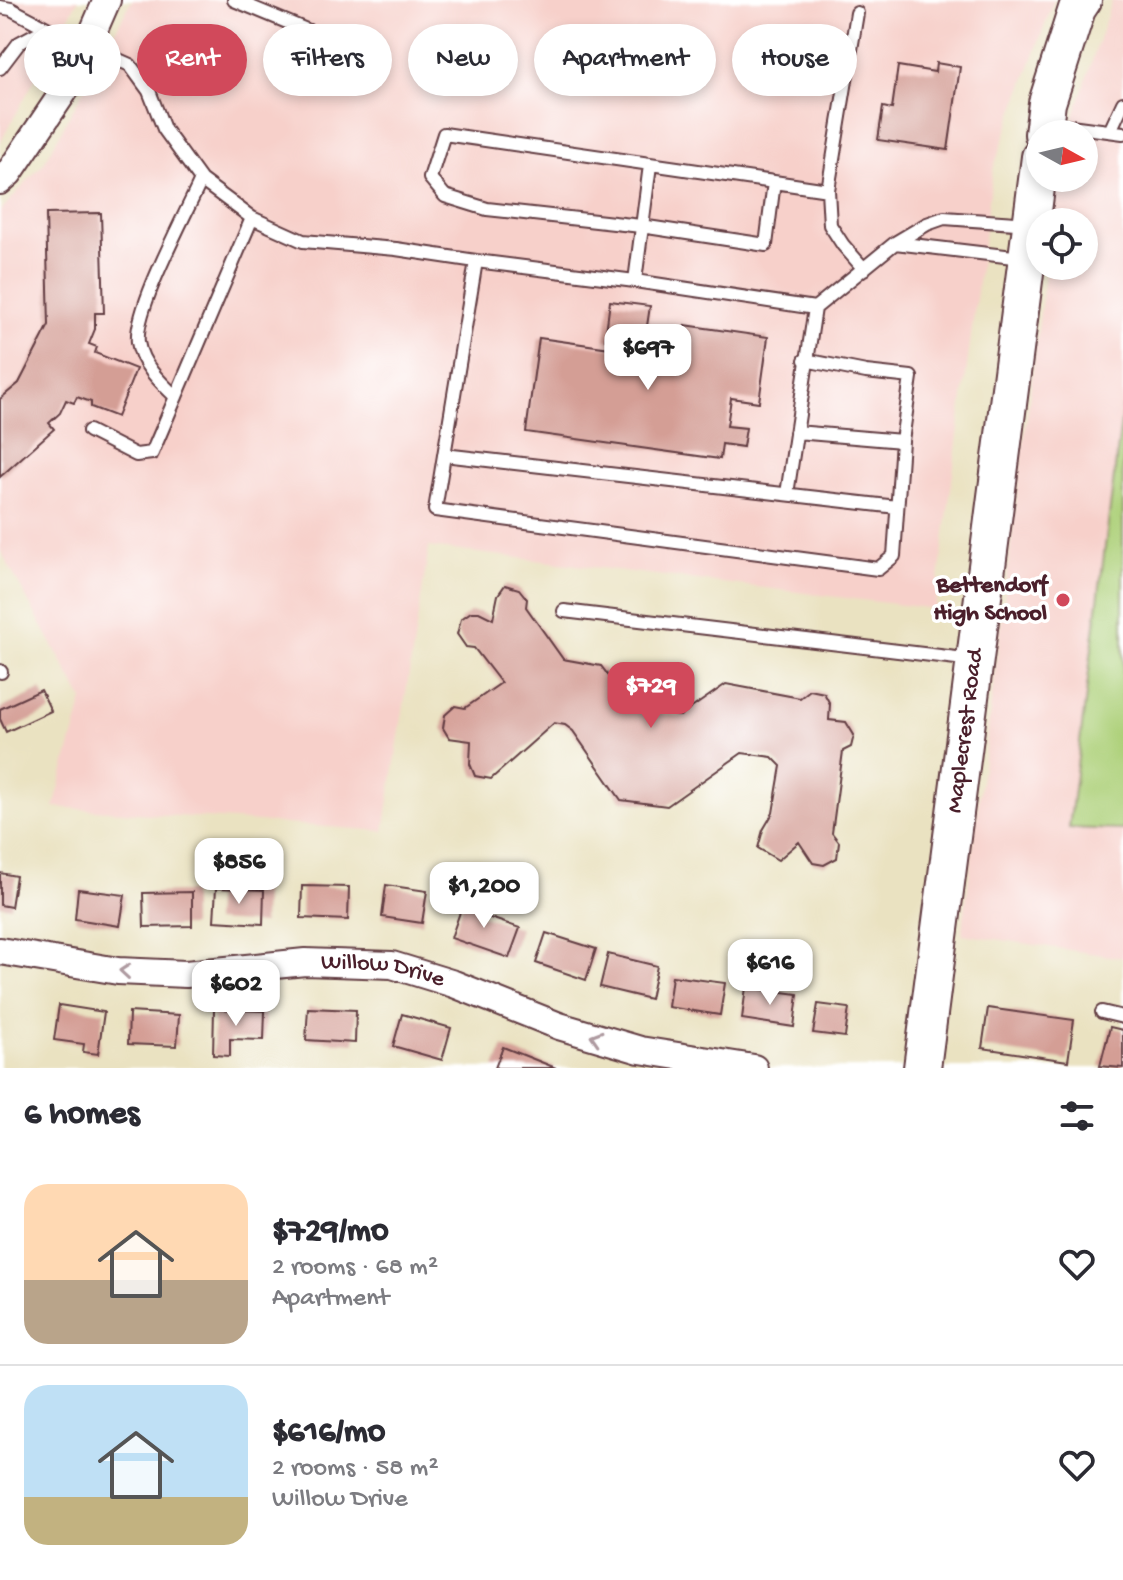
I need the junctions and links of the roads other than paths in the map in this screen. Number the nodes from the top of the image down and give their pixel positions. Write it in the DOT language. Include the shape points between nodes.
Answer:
graph roads {
  1 [pos="107,0"];
  2 [pos="234,0"];
  3 [pos="1083,0"];
  4 [pos="0,7"];
  5 [pos="857,13"];
  6 [pos="39,24"];
  7 [pos="96,24"];
  8 [pos="292,24"];
  9 [pos="24,40"];
  10 [pos="121,61"];
  11 [pos="0,68"];
  12 [pos="61,96"];
  13 [pos="1123,103"];
  14 [pos="1045,120"];
  15 [pos="1117,132"];
  16 [pos="650,165"];
  17 [pos="201,180"];
  18 [pos="0,181"];
  19 [pos="774,182"];
  20 [pos="828,190"];
  21 [pos="252,218"];
  22 [pos="641,226"];
  23 [pos="1026,240"];
  24 [pos="1026,241"];
  25 [pos="895,243"];
  26 [pos="1026,257"];
  27 [pos="476,261"];
  28 [pos="864,269"];
  29 [pos="635,281"];
  30 [pos="815,308"];
  31 [pos="805,360"];
  32 [pos="176,397"];
  33 [pos="89,431"];
  34 [pos="796,432"];
  35 [pos="902,441"];
  36 [pos="444,455"];
  37 [pos="787,494"];
  38 [pos="897,507"];
  39 [pos="564,611"];
  40 [pos="976,660"];
  41 [pos="0,951"];
  42 [pos="1102,1012"];
  43 [pos="1123,1017"];
  44 [pos="754,1068"];
  45 [pos="922,1068"];
  1 -- 7 [label="street"];
  2 -- 8 [label="lane"];
  3 -- 14 [label="street, Maplecrest Road"];
  4 -- 6 [label="lane"];
  5 -- 20 [label="lane"];
  9 -- 11 [label="lane"];
  10 -- 17 [label="lane" via="149,91 164,129"];
  12 -- 18 [label="street"];
  13 -- 15 [label="lane"];
  16 -- 19 [label="lane"];
  16 -- 22 [label="lane"];
  16 -- 22 [label="lane" via="444,134 430,178 445,196 487,209"];
  17 -- 21 [label="lane"];
  17 -- 32 [label="lane" via="143,307 138,342 153,375"];
  19 -- 20 [label="lane"];
  19 -- 22 [label="lane" via="766,245"];
  20 -- 28 [label="lane" via="830,225"];
  21 -- 27 [label="lane" via="303,241"];
  21 -- 32 [label="lane"];
  22 -- 29 [label="lane"];
  23 -- 25 [label="lane" via="944,218"];
  24 -- 25 [label="lane"];
  25 -- 28 [label="lane"];
  26 -- 40 [label="street, Maplecrest Road"];
  27 -- 29 [label="lane"];
  27 -- 36 [label="lane"];
  28 -- 30 [label="lane"];
  29 -- 30 [label="lane"];
  30 -- 31 [label="lane"];
  31 -- 34 [label="lane"];
  31 -- 35 [label="lane" via="911,377"];
  32 -- 33 [label="lane" via="152,453 136,455"];
  34 -- 35 [label="lane"];
  34 -- 37 [label="lane"];
  35 -- 38 [label="lane"];
  36 -- 37 [label="lane"];
  36 -- 38 [label="lane" via="435,510 878,569 894,556"];
  37 -- 38 [label="lane"];
  39 -- 40 [label="lane"];
  40 -- 45 [label="street, Maplecrest Road"];
  44 -- 41 [label="street, Willow Drive, one-way" via="640,1050 392,965 305,962 186,974 118,971"];
  42 -- 43 [label="lane"];
}
